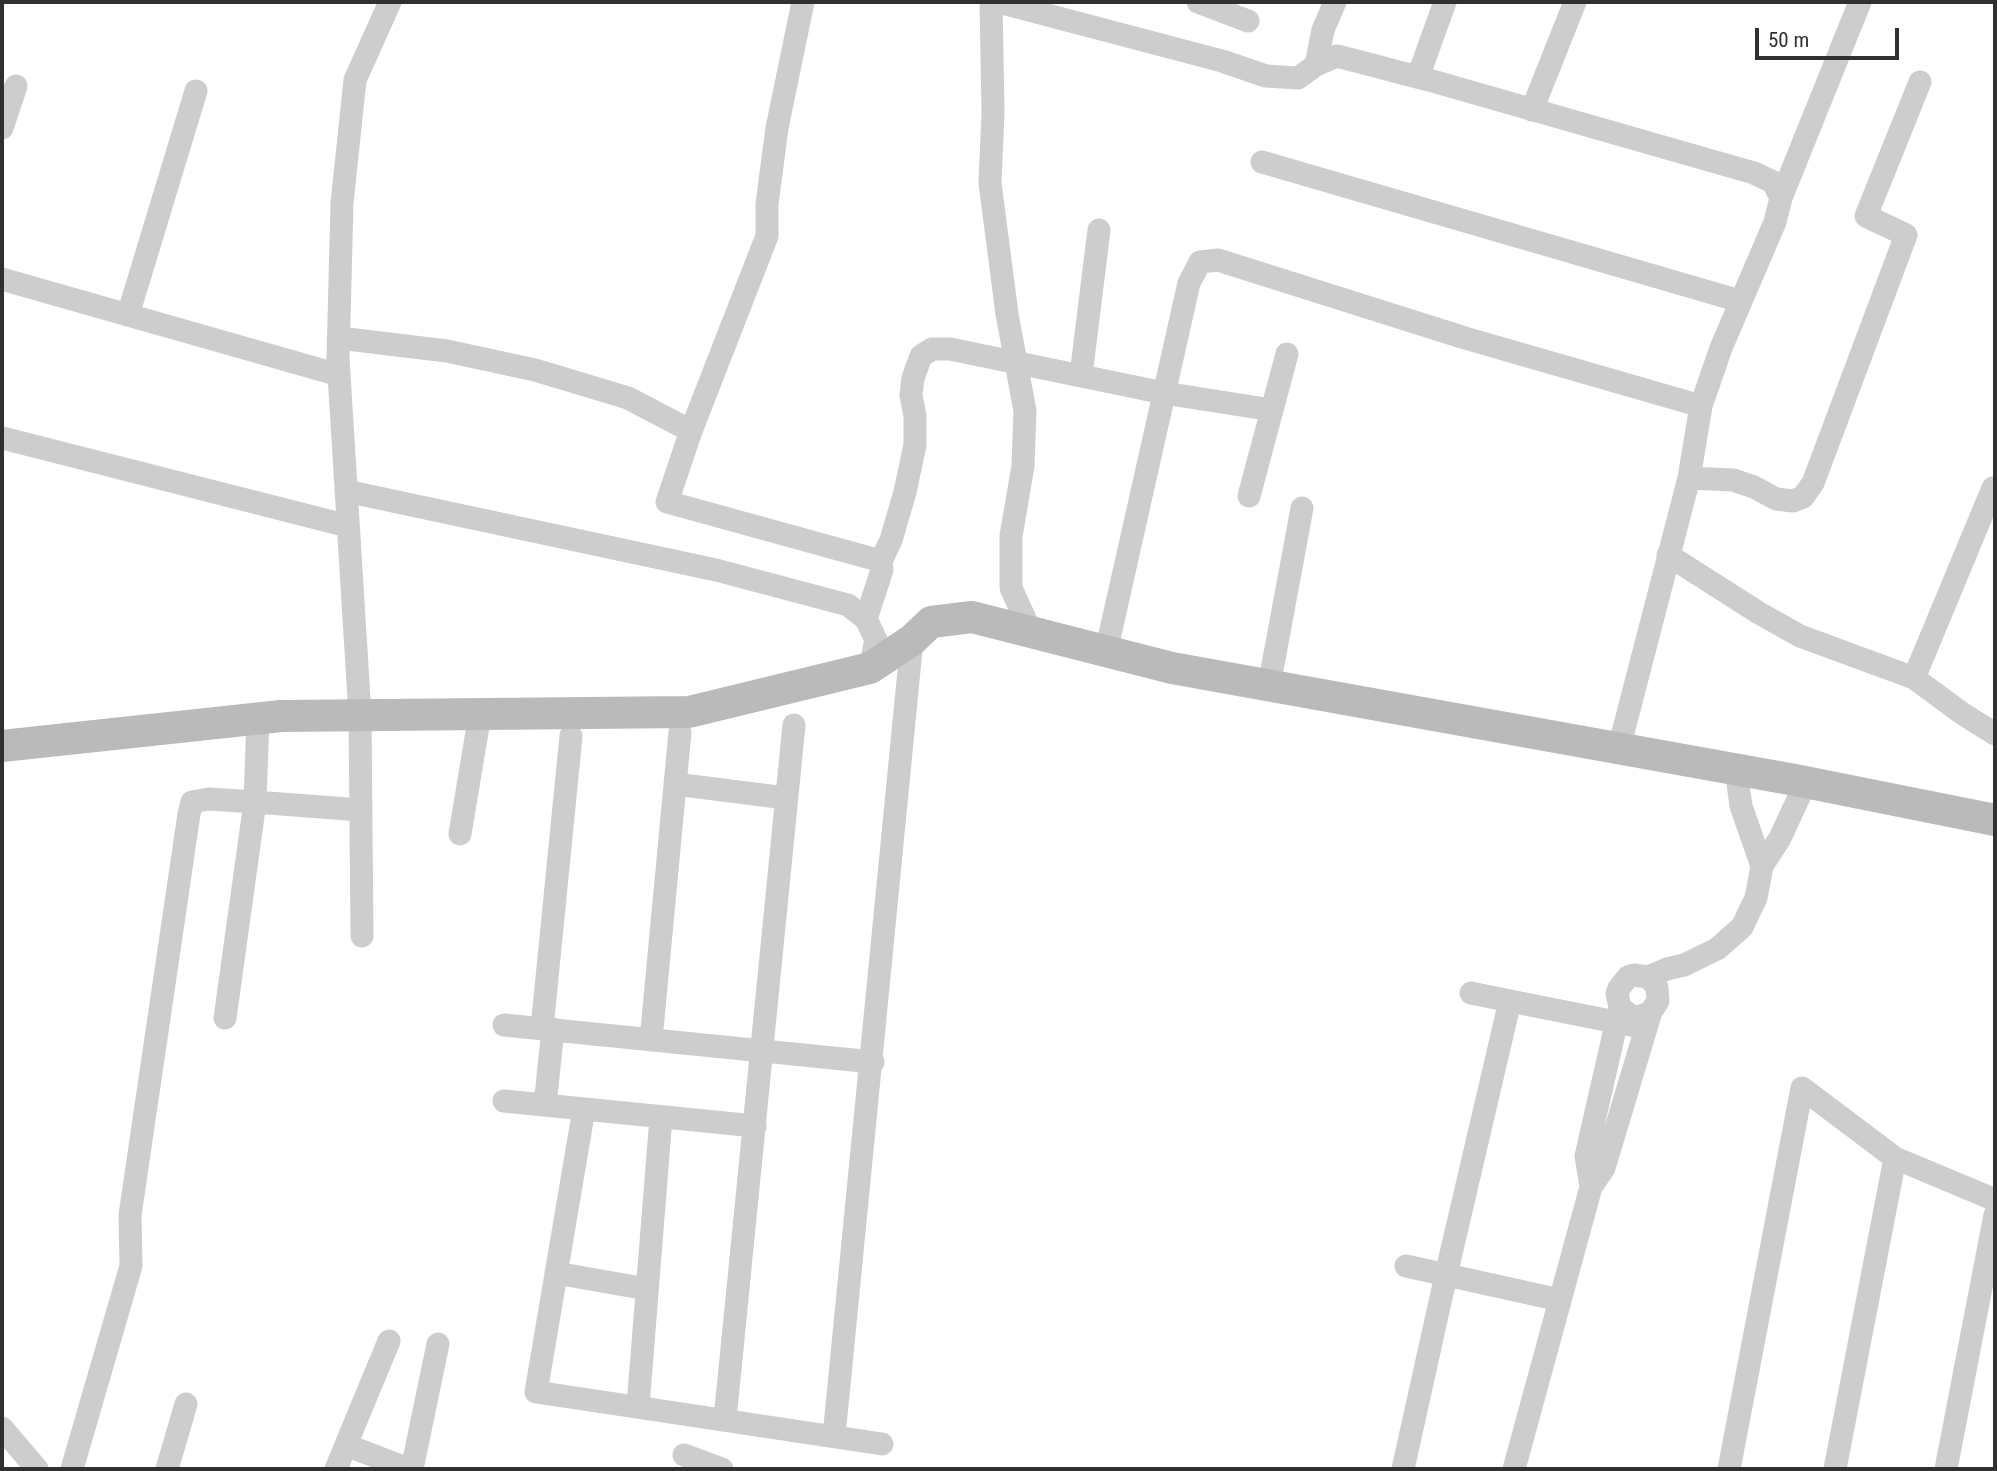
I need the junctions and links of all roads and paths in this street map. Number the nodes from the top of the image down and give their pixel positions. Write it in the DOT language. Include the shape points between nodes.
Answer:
graph roads {
  1 [pos="390,2"];
  2 [pos="803,2"];
  3 [pos="991,2"];
  4 [pos="998,2"];
  5 [pos="1198,2"];
  6 [pos="1335,2"];
  7 [pos="1445,2"];
  8 [pos="1575,2"];
  9 [pos="1860,2"];
  10 [pos="1248,21"];
  11 [pos="1316,65"];
  12 [pos="1418,78"];
  13 [pos="1920,82"];
  14 [pos="16,86"];
  15 [pos="196,91"];
  16 [pos="1532,110"];
  17 [pos="2,128"];
  18 [pos="1262,162"];
  19 [pos="1781,198"];
  20 [pos="1099,230"];
  21 [pos="2,279"];
  22 [pos="1740,301"];
  23 [pos="128,316"];
  24 [pos="339,338"];
  25 [pos="1287,354"];
  26 [pos="1016,362"];
  27 [pos="339,375"];
  28 [pos="1080,375"];
  29 [pos="1164,393"];
  30 [pos="1702,406"];
  31 [pos="1272,410"];
  32 [pos="691,431"];
  33 [pos="2,438"];
  34 [pos="1689,478"];
  35 [pos="1993,488"];
  36 [pos="346,491"];
  37 [pos="1249,496"];
  38 [pos="1302,508"];
  39 [pos="348,526"];
  40 [pos="1668,555"];
  41 [pos="881,561"];
  42 [pos="866,619"];
  43 [pos="1031,632"];
  44 [pos="912,640"];
  45 [pos="1106,652"];
  46 [pos="870,668"];
  47 [pos="1914,678"];
  48 [pos="1269,686"];
  49 [pos="480,714"];
  50 [pos="360,715"];
  51 [pos="258,718"];
  52 [pos="794,725"];
  53 [pos="680,732"];
  54 [pos="1995,734"];
  55 [pos="571,736"];
  56 [pos="2,746"];
  57 [pos="1619,748"];
  58 [pos="1736,769"];
  59 [pos="1807,782"];
  60 [pos="675,784"];
  61 [pos="786,798"];
  62 [pos="255,802"];
  63 [pos="361,810"];
  64 [pos="1995,820"];
  65 [pos="460,834"];
  66 [pos="1762,866"];
  67 [pos="362,936"];
  68 [pos="1648,977"];
  69 [pos="1471,993"];
  70 [pos="1510,1001"];
  71 [pos="1618,1014"];
  72 [pos="225,1018"];
  73 [pos="1648,1020"];
  74 [pos="504,1025"];
  75 [pos="547,1029"];
  76 [pos="651,1040"];
  77 [pos="763,1051"];
  78 [pos="873,1062"];
  79 [pos="504,1101"];
  80 [pos="545,1105"];
  81 [pos="583,1109"];
  82 [pos="661,1117"];
  83 [pos="755,1126"];
  84 [pos="1895,1158"];
  85 [pos="1591,1186"];
  86 [pos="1995,1200"];
  87 [pos="1995,1214"];
  88 [pos="1406,1266"];
  89 [pos="556,1272"];
  90 [pos="1446,1275"];
  91 [pos="648,1289"];
  92 [pos="1560,1300"];
  93 [pos="389,1341"];
  94 [pos="438,1344"];
  95 [pos="186,1404"];
  96 [pos="638,1406"];
  97 [pos="725,1419"];
  98 [pos="2,1428"];
  99 [pos="834,1436"];
  100 [pos="882,1444"];
  101 [pos="346,1445"];
  102 [pos="684,1455"];
  103 [pos="37,1469"];
  104 [pos="72,1469"];
  105 [pos="167,1469"];
  106 [pos="336,1469"];
  107 [pos="410,1469"];
  108 [pos="722,1469"];
  109 [pos="1403,1469"];
  110 [pos="1514,1469"];
  111 [pos="1729,1469"];
  112 [pos="1835,1469"];
  113 [pos="1946,1469"];
  1 -- 24 [label="street" via="355,80 342,203"];
  2 -- 32 [label="street" via="777,128 767,236"];
  3 -- 26 [label="street" via="990,183"];
  4 -- 11 [label="street" via="1266,76 1298,78"];
  5 -- 10 [label="street"];
  6 -- 11 [label="street"];
  7 -- 12 [label="street"];
  8 -- 16 [label="street"];
  9 -- 19 [label="street"];
  11 -- 12 [label="street" via="1337,56"];
  12 -- 16 [label="street"];
  13 -- 34 [label="street" via="1866,216 1906,234 1813,483 1803,497 1793,501 1776,499 1733,480"];
  14 -- 17 [label="street"];
  15 -- 23 [label="street"];
  16 -- 19 [label="street" via="1754,173 1773,182"];
  18 -- 22 [label="street"];
  19 -- 22 [label="street"];
  20 -- 28 [label="street"];
  21 -- 23 [label="street"];
  22 -- 30 [label="street"];
  23 -- 27 [label="street"];
  24 -- 27 [label="street"];
  24 -- 32 [label="street" via="447,351 535,370 628,398"];
  25 -- 31 [label="street"];
  26 -- 28 [label="street"];
  26 -- 41 [label="street" via="950,349 932,349 921,356 911,395 915,445 891,540"];
  26 -- 43 [label="street" via="1025,411 1023,466 1011,536 1011,588"];
  27 -- 36 [label="street"];
  28 -- 29 [label="street"];
  29 -- 30 [label="street" via="1189,284 1200,262 1218,260"];
  29 -- 31 [label="street"];
  29 -- 45 [label="street"];
  30 -- 34 [label="street"];
  31 -- 37 [label="street"];
  32 -- 41 [label="street" via="667,502"];
  33 -- 39 [label="street"];
  34 -- 40 [label="street"];
  35 -- 47 [label="street"];
  36 -- 39 [label="street"];
  36 -- 42 [label="street" via="790,588 848,605"];
  38 -- 48 [label="street"];
  39 -- 50 [label="street"];
  40 -- 47 [label="street" via="1800,636"];
  40 -- 57 [label="street"];
  41 -- 42 [label="street"];
  42 -- 46 [label="street" via="876,640"];
  43 -- 44 [label="street" via="972,617 931,622"];
  43 -- 45 [label="street"];
  44 -- 46 [label="street"];
  44 -- 78 [label="street"];
  45 -- 48 [label="street"];
  46 -- 49 [label="street" via="689,712"];
  47 -- 54 [label="street"];
  48 -- 57 [label="street"];
  49 -- 50 [label="street"];
  49 -- 65 [label="street"];
  50 -- 51 [label="street"];
  50 -- 63 [label="street"];
  51 -- 56 [label="street"];
  51 -- 62 [label="street"];
  52 -- 61 [label="street"];
  53 -- 60 [label="street"];
  55 -- 75 [label="street"];
  57 -- 58 [label="street"];
  58 -- 59 [label="street"];
  58 -- 66 [label="street" via="1741,806"];
  59 -- 64 [label="street"];
  59 -- 66 [label="street"];
  60 -- 61 [label="street"];
  60 -- 76 [label="street"];
  61 -- 77 [label="street"];
  62 -- 63 [label="street"];
  62 -- 72 [label="street"];
  62 -- 104 [label="street" via="192,802 130,1215 131,1266"];
  63 -- 67 [label="street"];
  66 -- 68 [label="street" via="1756,898 1742,927 1717,949"];
  68 -- 71 [label="street" via="1634,975 1622,982"];
  68 -- 73 [label="street" via="1659,994"];
  69 -- 70 [label="street"];
  70 -- 71 [label="street"];
  70 -- 90 [label="street"];
  71 -- 73 [label="street"];
  71 -- 85 [label="street" via="1586,1156"];
  73 -- 85 [label="street" via="1604,1168"];
  74 -- 75 [label="street"];
  75 -- 76 [label="street"];
  75 -- 80 [label="street"];
  76 -- 77 [label="street"];
  77 -- 78 [label="street"];
  77 -- 83 [label="street"];
  78 -- 99 [label="street"];
  79 -- 80 [label="street"];
  80 -- 81 [label="street"];
  81 -- 82 [label="street"];
  81 -- 89 [label="street"];
  82 -- 83 [label="street"];
  82 -- 91 [label="street"];
  83 -- 97 [label="street"];
  84 -- 86 [label="street"];
  84 -- 111 [label="street" via="1802,1088"];
  84 -- 112 [label="street"];
  85 -- 92 [label="street"];
  87 -- 113 [label="street"];
  88 -- 90 [label="street"];
  89 -- 91 [label="street"];
  89 -- 96 [label="street" via="536,1391"];
  90 -- 92 [label="street"];
  90 -- 109 [label="street"];
  91 -- 96 [label="street"];
  92 -- 110 [label="street"];
  93 -- 101 [label="street"];
  94 -- 107 [label="street"];
  95 -- 105 [label="street"];
  96 -- 97 [label="street"];
  97 -- 99 [label="street"];
  98 -- 103 [label="street"];
  99 -- 100 [label="street"];
  101 -- 106 [label="street"];
  101 -- 107 [label="street"];
  102 -- 108 [label="street"];
}
